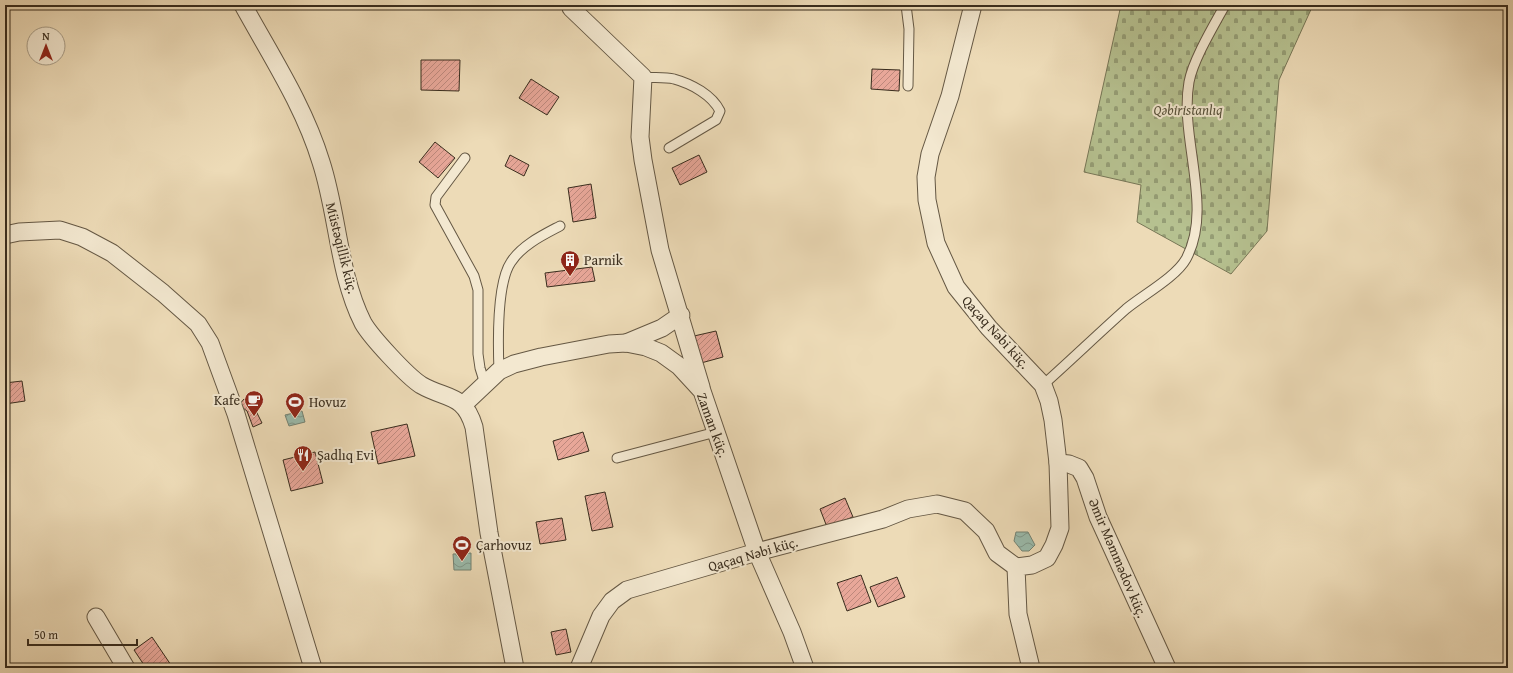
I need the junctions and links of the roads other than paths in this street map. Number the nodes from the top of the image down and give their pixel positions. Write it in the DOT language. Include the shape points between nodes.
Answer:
graph roads {
  1 [pos="243,5"];
  2 [pos="906,5"];
  3 [pos="973,5"];
  4 [pos="1225,5"];
  5 [pos="571,8"];
  6 [pos="643,77"];
  7 [pos="908,86"];
  8 [pos="669,148"];
  9 [pos="465,158"];
  10 [pos="560,226"];
  11 [pos="5,234"];
  12 [pos="681,315"];
  13 [pos="626,343"];
  14 [pos="499,371"];
  15 [pos="485,384"];
  16 [pos="1043,385"];
  17 [pos="702,391"];
  18 [pos="464,404"];
  19 [pos="716,432"];
  20 [pos="617,458"];
  21 [pos="1058,463"];
  22 [pos="757,552"];
  23 [pos="1016,567"];
  24 [pos="96,617"];
  25 [pos="126,668"];
  26 [pos="313,668"];
  27 [pos="515,668"];
  28 [pos="579,668"];
  29 [pos="805,668"];
  30 [pos="1031,668"];
  31 [pos="1167,668"];
  1 -- 18 [label="street, Müstəqillik küç." via="307,121 322,163 348,281 364,323 408,376 421,385"];
  2 -- 7 [label="lane" via="909,29"];
  3 -- 16 [label="street, Qaçaq Nəbi küç." via="946,111 930,154 926,177 927,200 936,243 956,287 989,328"];
  4 -- 16 [label="lane" via="1204,44 1189,81 1188,136 1197,213 1193,240 1186,259 1175,273 1126,310"];
  5 -- 6 [label="street"];
  6 -- 8 [label="lane" via="674,79 715,101 720,111 716,120"];
  6 -- 12 [label="street" via="640,137 643,160 660,250"];
  9 -- 15 [label="lane" via="436,197 435,205 474,276 478,290 478,354"];
  10 -- 14 [label="lane" via="521,250 510,263 504,281 499,324"];
  11 -- 26 [label="street" via="60,230 82,237 112,253 198,324 210,343 236,414"];
  12 -- 13 [label="street" via="662,328"];
  12 -- 17 [label="street"];
  13 -- 14 [label="street, Zaman küç." via="541,357"];
  13 -- 17 [label="street, Zaman küç." via="661,353 679,366"];
  14 -- 15 [label="street, Zaman küç."];
  15 -- 18 [label="street, Zaman küç."];
  16 -- 21 [label="street, Qaçaq Nəbi küç." via="1054,420"];
  17 -- 19 [label="street, Zaman küç."];
  18 -- 27 [label="street" via="474,427 489,534"];
  19 -- 20 [label="lane"];
  19 -- 22 [label="street, Zaman küç."];
  21 -- 23 [label="street, Qaçaq Nəbi küç." via="1060,528 1054,545 1047,558 1032,565"];
  21 -- 31 [label="street, Əmir Məmmədov küç." via="1079,468 1085,478 1098,517"];
  22 -- 23 [label="street, Qaçaq Nəbi küç." via="883,519 908,509 937,504 966,511 986,531 997,553"];
  22 -- 28 [label="street, Qaçaq Nəbi küç." via="627,590 612,601 601,616"];
  22 -- 29 [label="street, Zaman küç."];
  23 -- 30 [label="street" via="1018,614"];
  24 -- 25 [label="street"];
}
